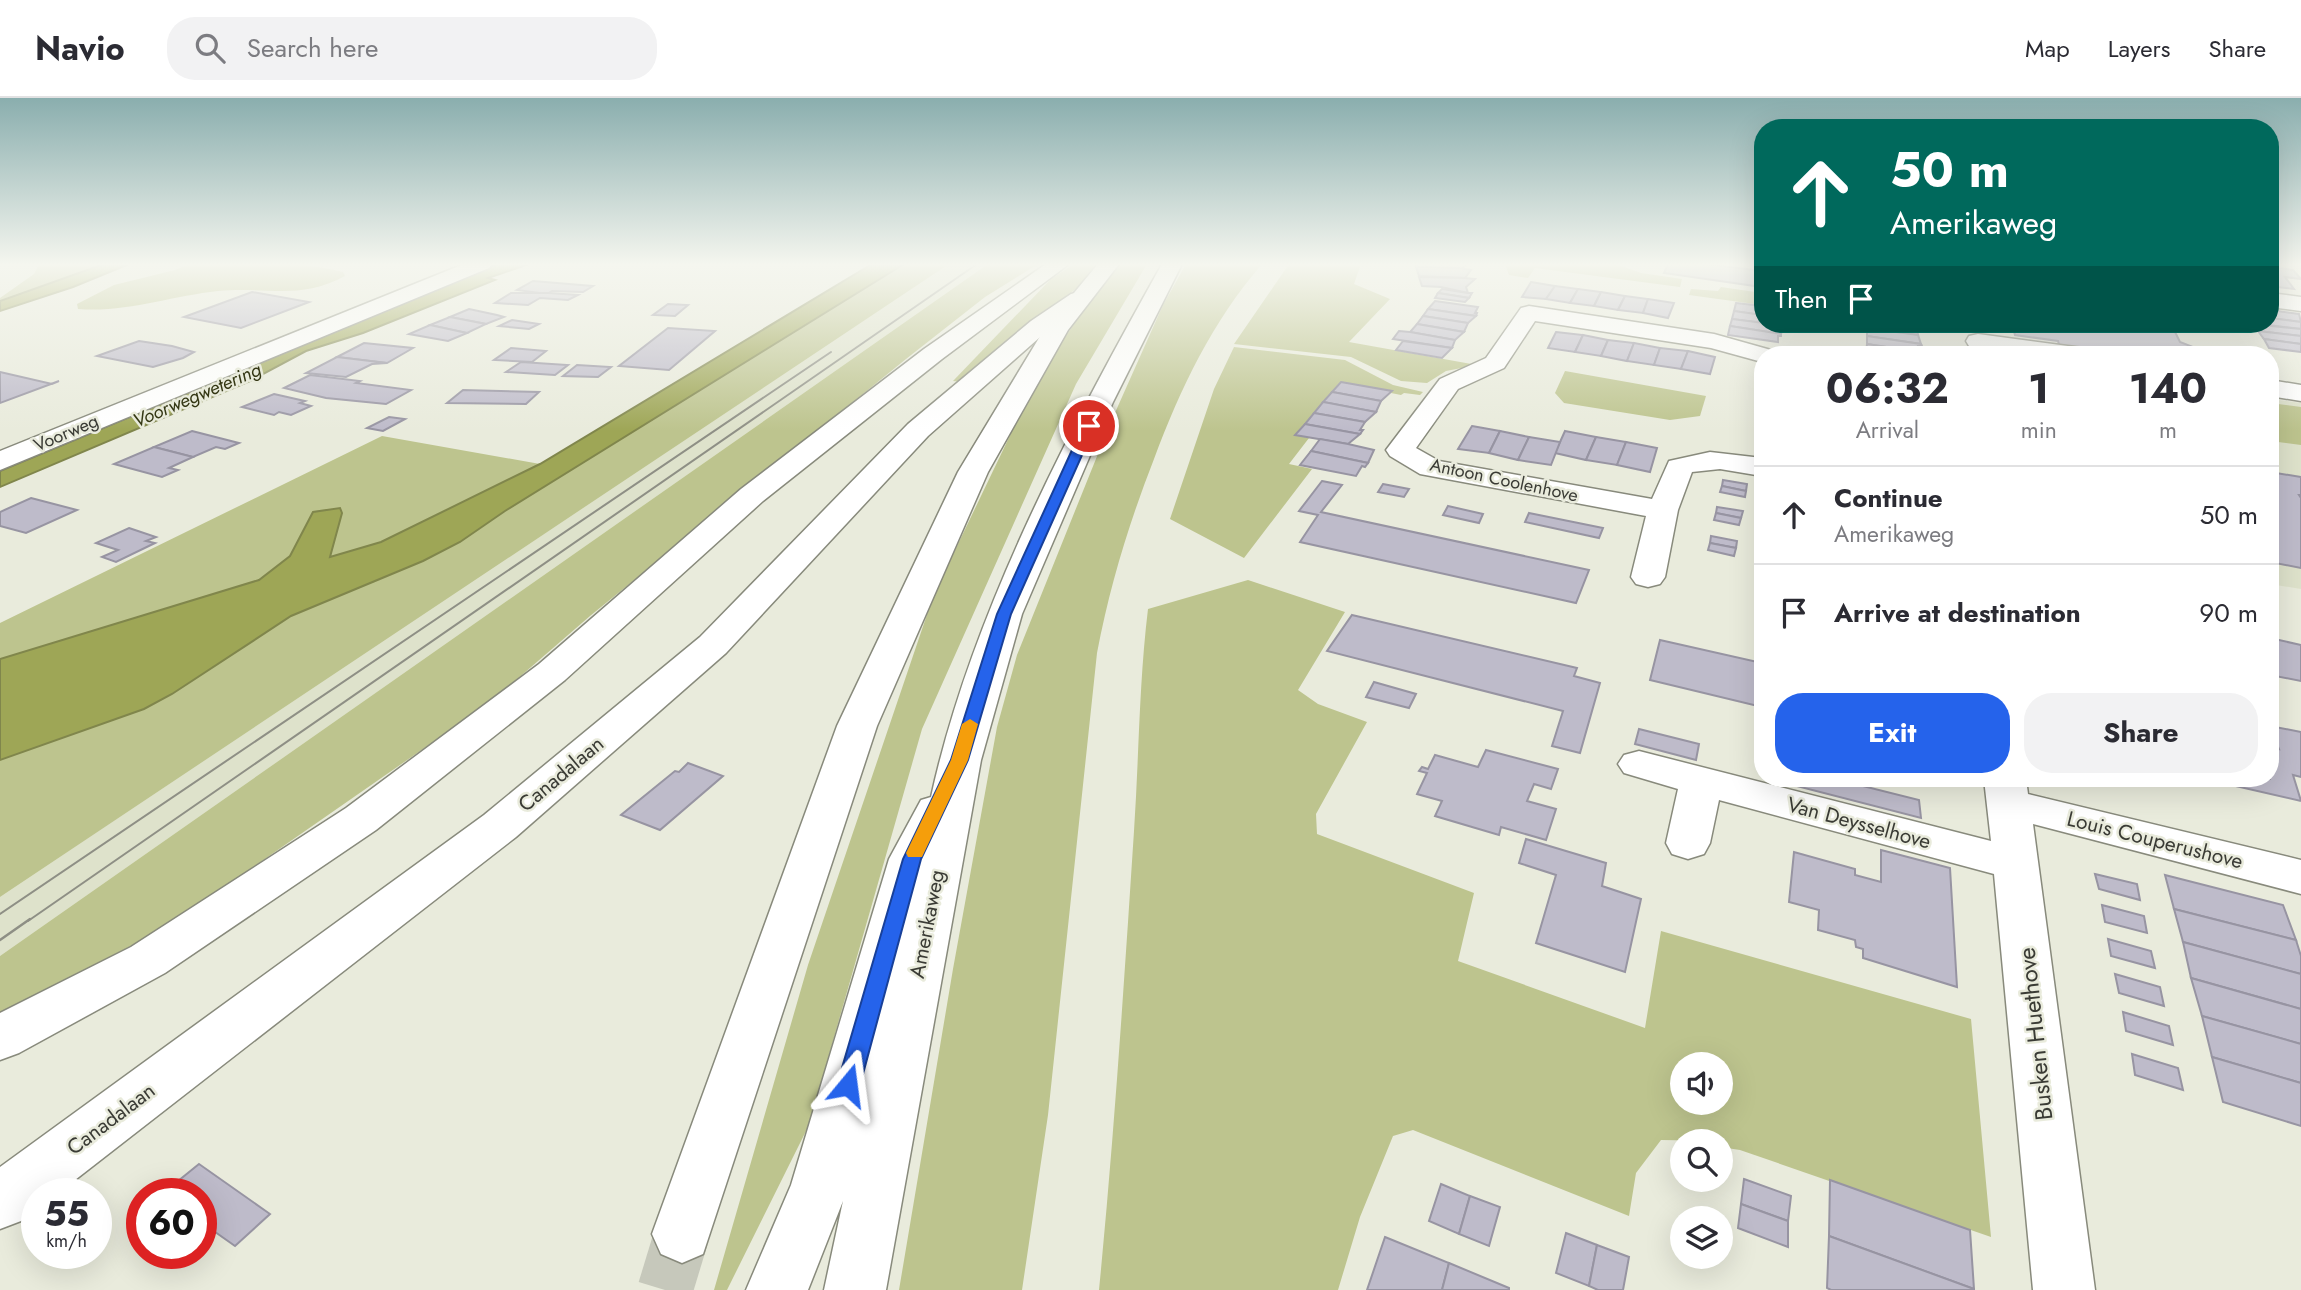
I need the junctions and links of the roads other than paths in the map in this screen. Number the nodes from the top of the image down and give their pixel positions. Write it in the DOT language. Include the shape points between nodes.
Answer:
graph roads {
  1 [pos="346,320"];
  2 [pos="981,320"];
  3 [pos="1048,320"];
  4 [pos="1065,320"];
  5 [pos="1143,320"];
  6 [pos="1524,320"];
  7 [pos="1573,320"];
  8 [pos="1978,340"];
  9 [pos="2020,346"];
  10 [pos="1754,353"];
  11 [pos="2279,389"];
  12 [pos="2301,393"];
  13 [pos="0,461"];
  14 [pos="1754,466"];
  15 [pos="1663,510"];
  16 [pos="1648,577"];
  17 [pos="960,760"];
  18 [pos="1639,765"];
  19 [pos="1701,781"];
  20 [pos="2007,791"];
  21 [pos="1688,843"];
  22 [pos="2017,864"];
  23 [pos="2301,877"];
  24 [pos="0,1038"];
  25 [pos="0,1202"];
  26 [pos="682,1234"];
  27 [pos="777,1290"];
  28 [pos="855,1290"];
  29 [pos="2064,1290"];
  1 -- 13 [label="main road, Voorweg"];
  2 -- 24 [label="main road" via="763,487 552,672 361,819 148,960"];
  3 -- 25 [label="main road, Canadalaan" via="918,430 713,645 500,826"];
  4 -- 26 [label="main road" via="1016,394 973,472 857,726"];
  5 -- 17 [label="main road, Amerikaweg" via="1100,402 1004,614"];
  6 -- 15 [label="main road, Antoon Coolenhove" via="1495,363 1449,384 1399,450 1430,468"];
  7 -- 10 [label="main road, Antoon Coolenhove" via="1714,341"];
  8 -- 9 [label="main road"];
  11 -- 12 [label="main road"];
  14 -- 15 [label="main road" via="1716,459 1679,467"];
  15 -- 16 [label="main road"];
  17 -- 27 [label="main road" via="912,859 820,1185"];
  17 -- 28 [label="main road, Amerikaweg"];
  18 -- 19 [label="main road, Van Deysselhove"];
  19 -- 21 [label="main road"];
  19 -- 22 [label="main road, Van Deysselhove"];
  20 -- 22 [label="main road, Busken Huethove"];
  20 -- 23 [label="main road, Louis Couperushove"];
  22 -- 29 [label="main road, Busken Huethove"];
}
